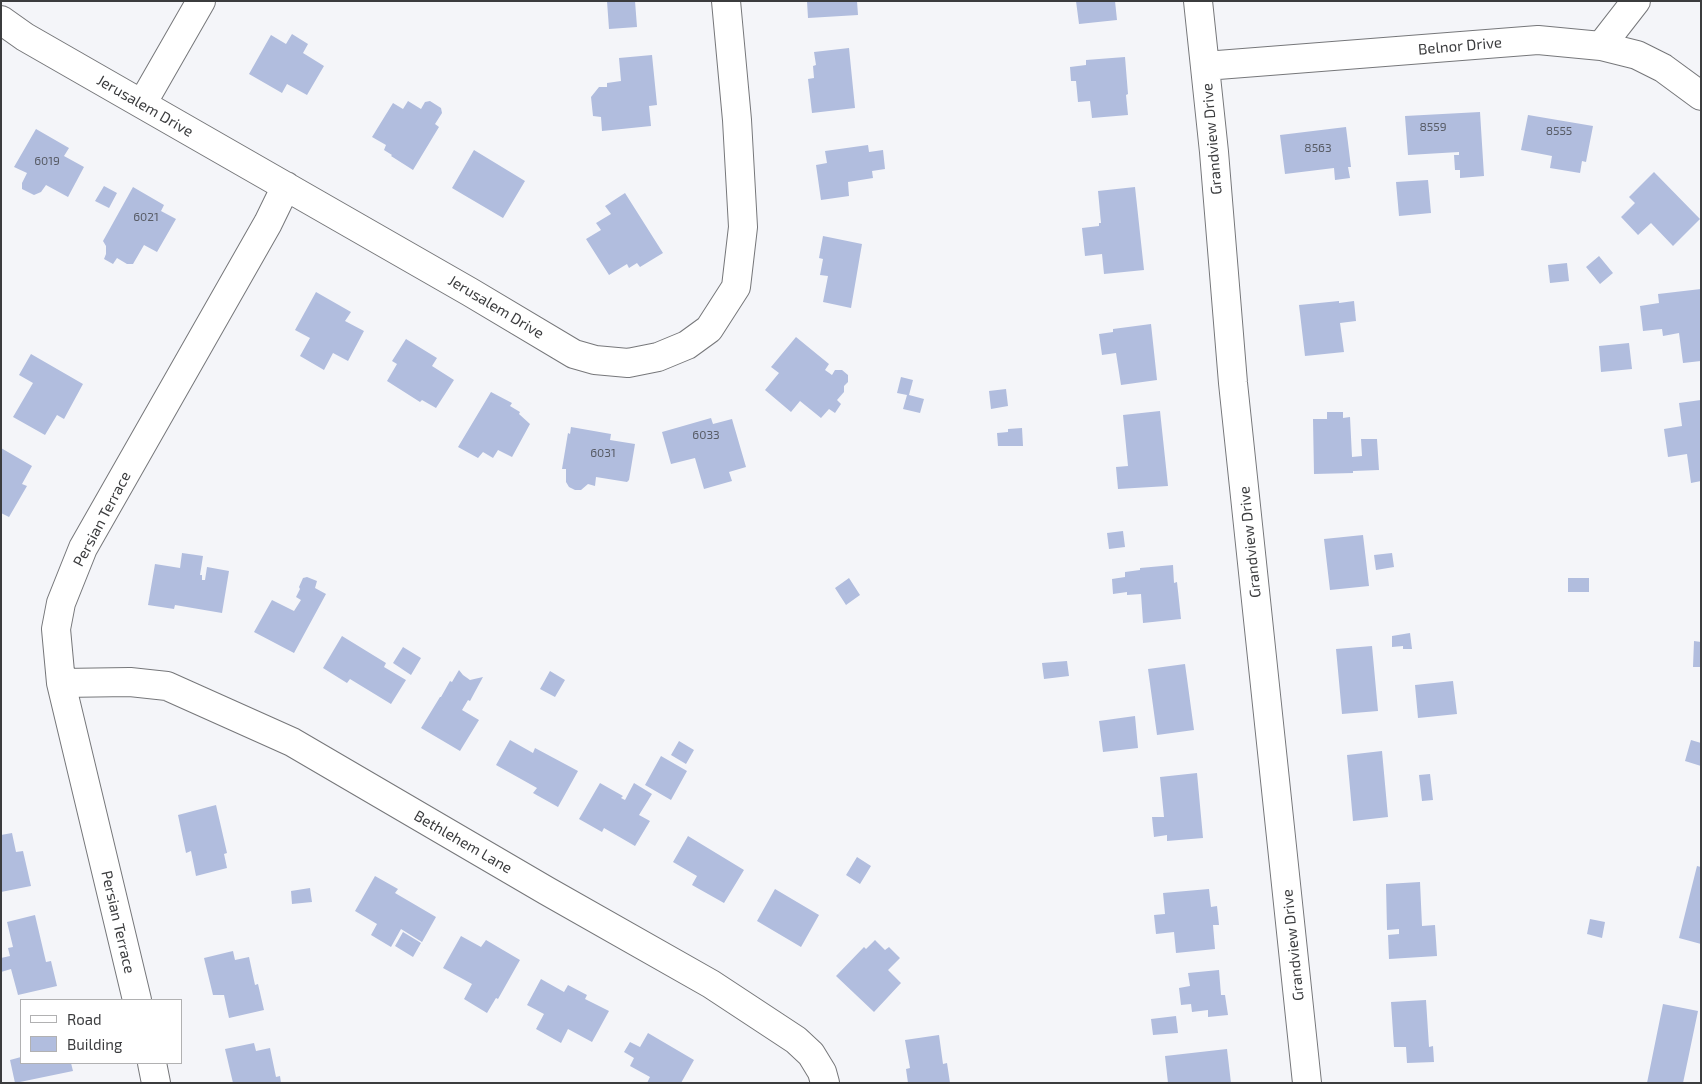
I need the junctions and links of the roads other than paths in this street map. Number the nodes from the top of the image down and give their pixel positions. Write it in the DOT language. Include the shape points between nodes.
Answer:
graph roads {
  1 [pos="201,1"];
  2 [pos="726,1"];
  3 [pos="1198,1"];
  4 [pos="1636,1"];
  5 [pos="1,20"];
  6 [pos="1601,46"];
  7 [pos="1205,66"];
  8 [pos="1701,96"];
  9 [pos="142,104"];
  10 [pos="286,186"];
  11 [pos="61,683"];
  12 [pos="137,999"];
  13 [pos="152,1064"];
  14 [pos="156,1083"];
  15 [pos="825,1083"];
  16 [pos="1307,1083"];
  1 -- 9 [label="street"];
  2 -- 10 [label="street, Jerusalem Drive" via="743,227 736,287 709,329 687,345 658,357 628,363 574,354"];
  3 -- 7 [label="street, Grandview Drive"];
  4 -- 6 [label="street"];
  5 -- 9 [label="street, Jerusalem Drive"];
  6 -- 7 [label="street, Belnor Drive" via="1538,40"];
  6 -- 8 [label="street, Belnor Drive" via="1637,55 1663,68"];
  7 -- 16 [label="street, Grandview Drive" via="1233,384"];
  9 -- 10 [label="street, Jerusalem Drive"];
  10 -- 11 [label="street, Persian Terrace" via="83,548 60,603 56,629"];
  11 -- 12 [label="street, Persian Terrace"];
  11 -- 15 [label="street, Bethlehem Lane" via="130,682 167,686 292,742 712,984 796,1040 811,1054"];
  13 -- 14 [label="street"];
}
